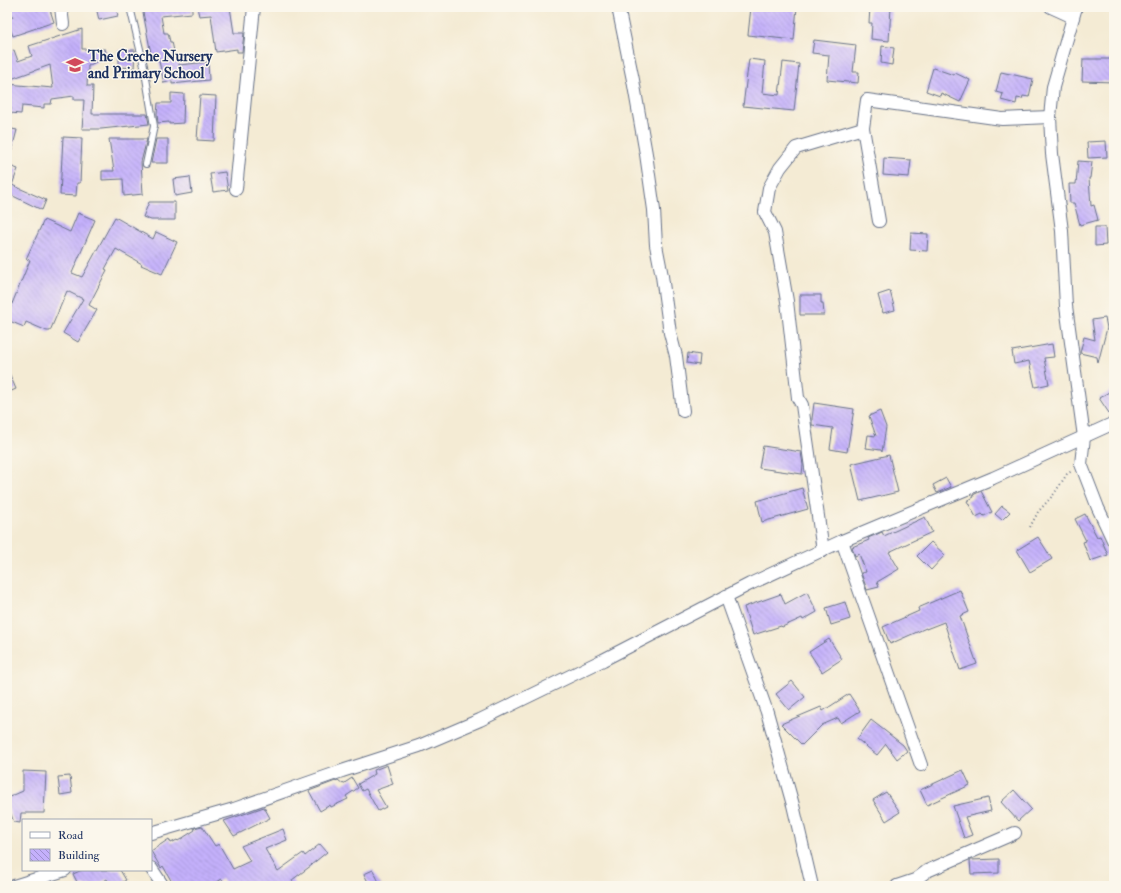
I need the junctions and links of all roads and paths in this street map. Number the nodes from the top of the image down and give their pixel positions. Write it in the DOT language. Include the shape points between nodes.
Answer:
graph roads {
  1 [pos="61,7"];
  2 [pos="130,7"];
  3 [pos="254,7"];
  4 [pos="618,7"];
  5 [pos="1051,7"];
  6 [pos="1074,12"];
  7 [pos="63,24"];
  8 [pos="1050,117"];
  9 [pos="863,128"];
  10 [pos="146,164"];
  11 [pos="236,189"];
  12 [pos="878,221"];
  13 [pos="683,411"];
  14 [pos="1114,423"];
  15 [pos="1084,437"];
  16 [pos="1081,464"];
  17 [pos="1030,527"];
  18 [pos="842,541"];
  19 [pos="1114,542"];
  20 [pos="823,551"];
  21 [pos="726,596"];
  22 [pos="921,765"];
  23 [pos="152,833"];
  24 [pos="1015,833"];
  25 [pos="152,870"];
  26 [pos="62,871"];
  27 [pos="916,883"];
  28 [pos="14,886"];
  29 [pos="163,886"];
  30 [pos="812,886"];
  31 [pos="896,886"];
  1 -- 7 [label="street"];
  2 -- 10 [label="lane" via="144,66 154,126"];
  3 -- 11 [label="street"];
  4 -- 13 [label="street" via="646,154 656,245"];
  5 -- 6 [label="street"];
  6 -- 8 [label="street" via="1053,87"];
  8 -- 9 [label="street" via="1002,119 867,100"];
  8 -- 15 [label="street" via="1062,231 1066,306"];
  9 -- 12 [label="street"];
  9 -- 20 [label="street" via="796,148 780,168 769,188 765,212 774,232 787,301 798,398 802,405"];
  14 -- 15 [label="street"];
  15 -- 16 [label="street"];
  15 -- 18 [label="street"];
  16 -- 17 [label="path" via="1067,474 1038,512"];
  16 -- 19 [label="street"];
  18 -- 20 [label="street"];
  18 -- 22 [label="street"];
  20 -- 21 [label="street"];
  21 -- 23 [label="street" via="603,660 480,720 419,746 234,809"];
  21 -- 30 [label="street" via="767,712"];
  24 -- 27 [label="street" via="927,871"];
  25 -- 29 [label="street"];
  26 -- 28 [label="street"];
  27 -- 31 [label="street"];
}
